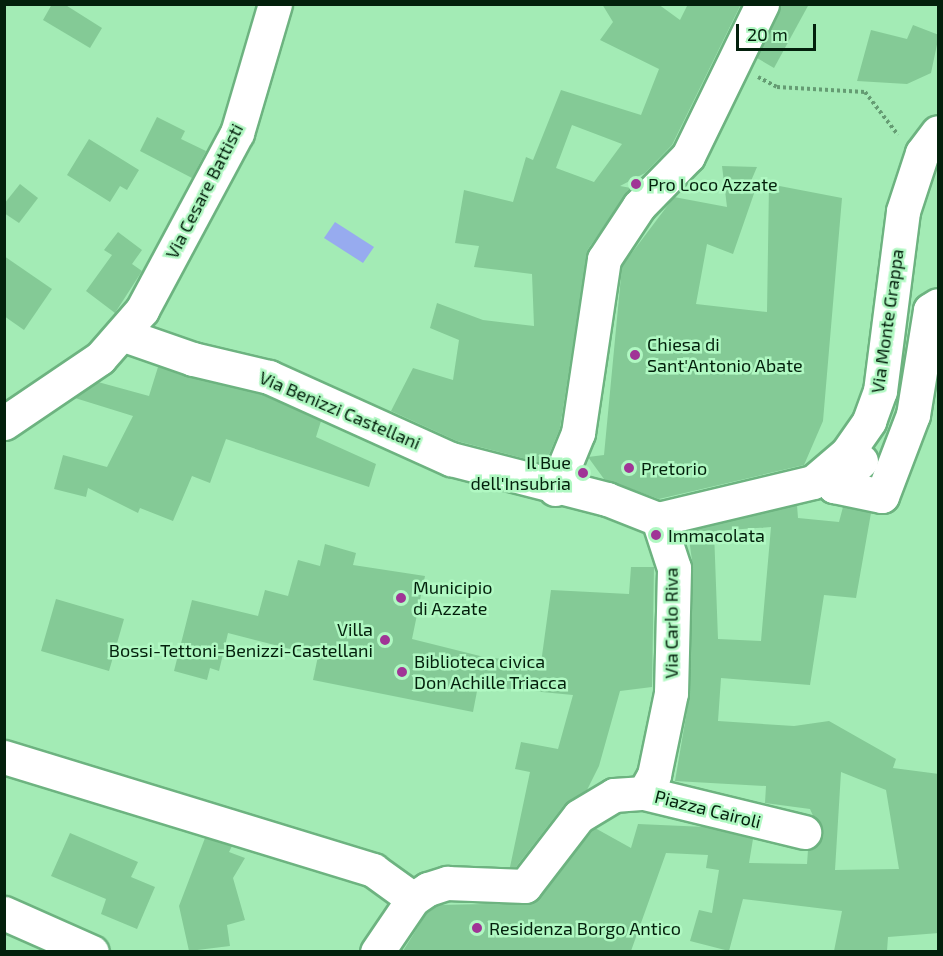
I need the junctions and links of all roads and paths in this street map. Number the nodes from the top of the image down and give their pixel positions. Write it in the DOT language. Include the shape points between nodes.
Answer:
graph roads {
  1 [pos="276,4"];
  2 [pos="762,4"];
  3 [pos="777,87"];
  4 [pos="939,132"];
  5 [pos="929,162"];
  6 [pos="939,305"];
  7 [pos="124,334"];
  8 [pos="907,396"];
  9 [pos="4,423"];
  10 [pos="555,489"];
  11 [pos="658,519"];
  12 [pos="671,693"];
  13 [pos="4,757"];
  14 [pos="644,793"];
  15 [pos="804,832"];
  16 [pos="413,899"];
  17 [pos="4,913"];
  18 [pos="93,951"];
  19 [pos="377,951"];
  1 -- 7 [label="street, Via Cesare Battisti" via="237,133"];
  2 -- 10 [label="street" via="688,156 639,206 604,259 578,433"];
  3 -- 5 [label="path" via="865,92"];
  4 -- 5 [label="street, Via Monte Grappa"];
  5 -- 8 [label="street, Via Monte Grappa" via="903,211"];
  6 -- 8 [label="street" via="930,310"];
  7 -- 9 [label="street, Via Cesare Battisti" via="100,358"];
  7 -- 10 [label="street, Via Benizzi Castellani" via="193,359 269,376 451,459"];
  8 -- 11 [label="street, Via Monte Grappa" via="869,421 847,453 813,482"];
  10 -- 11 [label="street" via="607,499"];
  11 -- 12 [label="street, Via Carlo Riva" via="674,568"];
  12 -- 14 [label="street, Piazza Cairoli" via="654,775"];
  13 -- 16 [label="street" via="373,870"];
  14 -- 15 [label="street, Piazza Cairoli"];
  14 -- 16 [label="street" via="614,795 588,807 525,886 447,883"];
  16 -- 19 [label="street"];
  17 -- 18 [label="street"];
}
